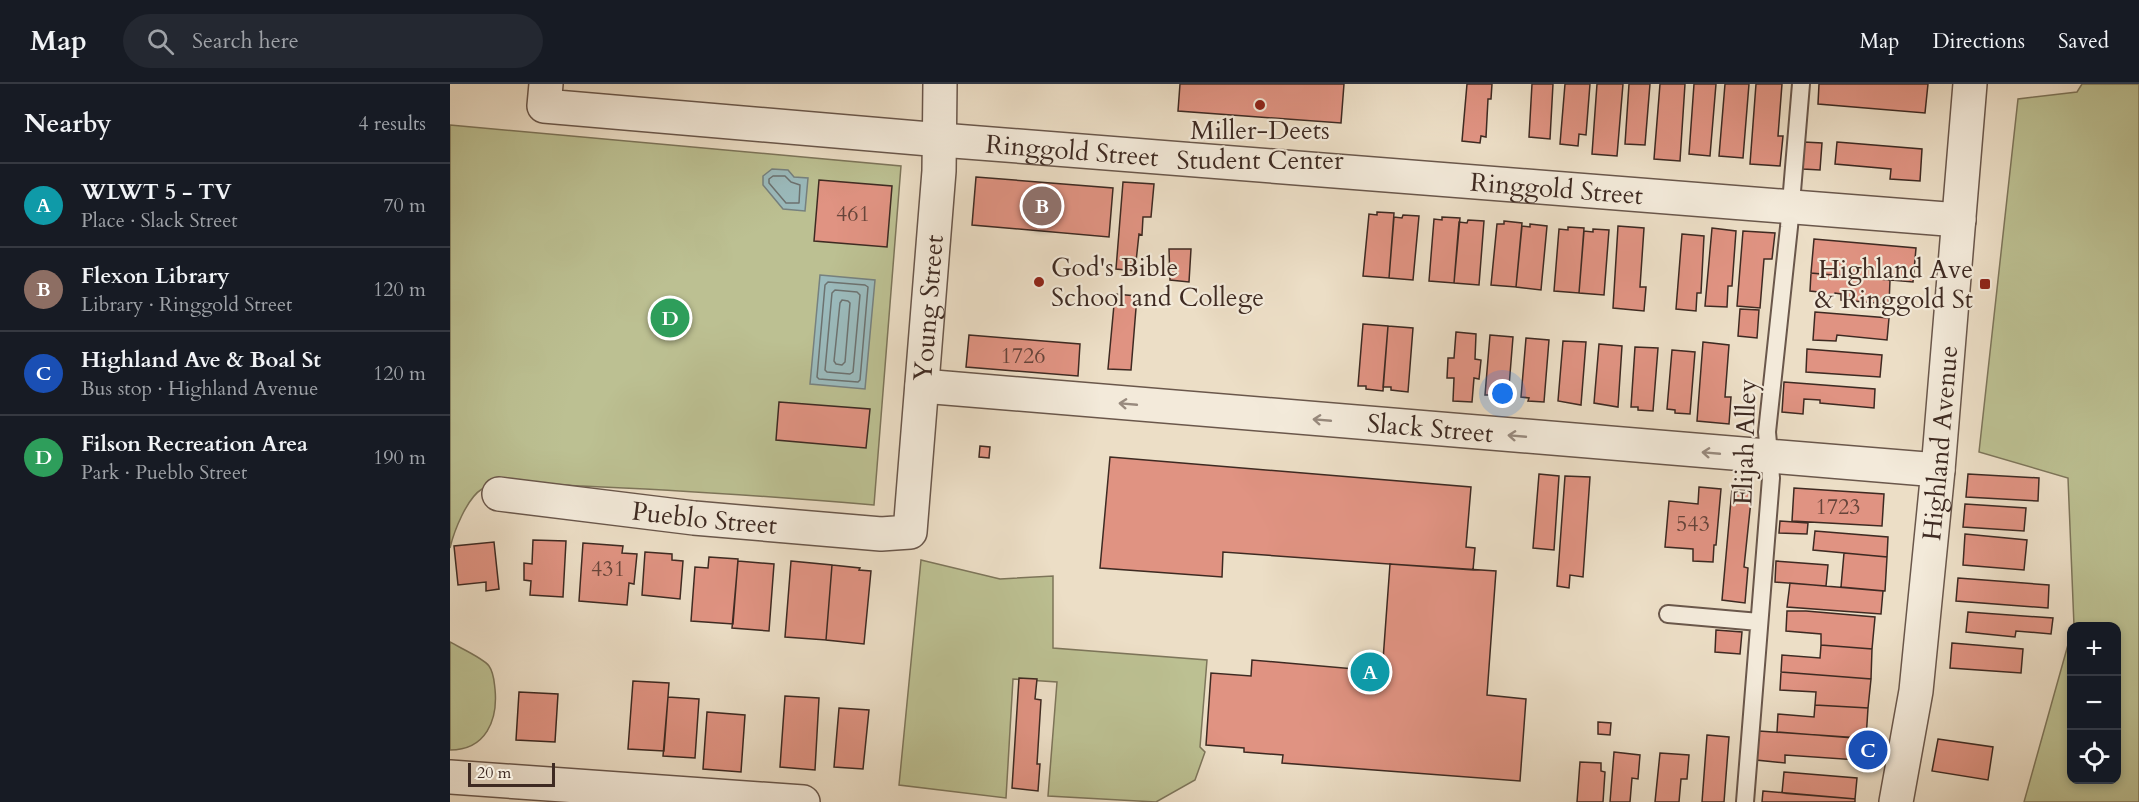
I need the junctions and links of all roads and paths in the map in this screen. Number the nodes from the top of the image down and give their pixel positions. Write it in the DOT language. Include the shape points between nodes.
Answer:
graph roads {
  1 [pos="940,84"];
  2 [pos="1801,84"];
  3 [pos="1970,84"];
  4 [pos="545,95"];
  5 [pos="940,140"];
  6 [pos="1790,207"];
  7 [pos="1959,220"];
  8 [pos="922,387"];
  9 [pos="1769,457"];
  10 [pos="1938,470"];
  11 [pos="500,494"];
  12 [pos="910,532"];
  13 [pos="1668,614"];
  14 [pos="1759,622"];
  15 [pos="450,777"];
  16 [pos="803,802"];
  17 [pos="1745,802"];
  18 [pos="1896,802"];
  1 -- 5 [label="street, Young Street"];
  2 -- 6 [label="lane, Elijah Alley"];
  3 -- 7 [label="street, Highland Avenue"];
  4 -- 5 [label="street, Ringgold Street"];
  5 -- 6 [label="street, Ringgold Street"];
  5 -- 8 [label="street, Young Street"];
  6 -- 7 [label="street, Ringgold Street"];
  6 -- 9 [label="lane, Elijah Alley" via="1767,432"];
  7 -- 10 [label="street, Highland Avenue"];
  9 -- 8 [label="street, Slack Street, one-way"];
  8 -- 12 [label="street, Young Street"];
  9 -- 10 [label="street, Slack Street"];
  9 -- 14 [label="lane, Elijah Alley" via="1771,478"];
  10 -- 18 [label="street, Highland Avenue" via="1916,691"];
  11 -- 12 [label="street, Pueblo Street" via="694,518 881,534"];
  13 -- 14 [label="lane"];
  14 -- 17 [label="lane, Elijah Alley"];
  15 -- 16 [label="street"];
}
